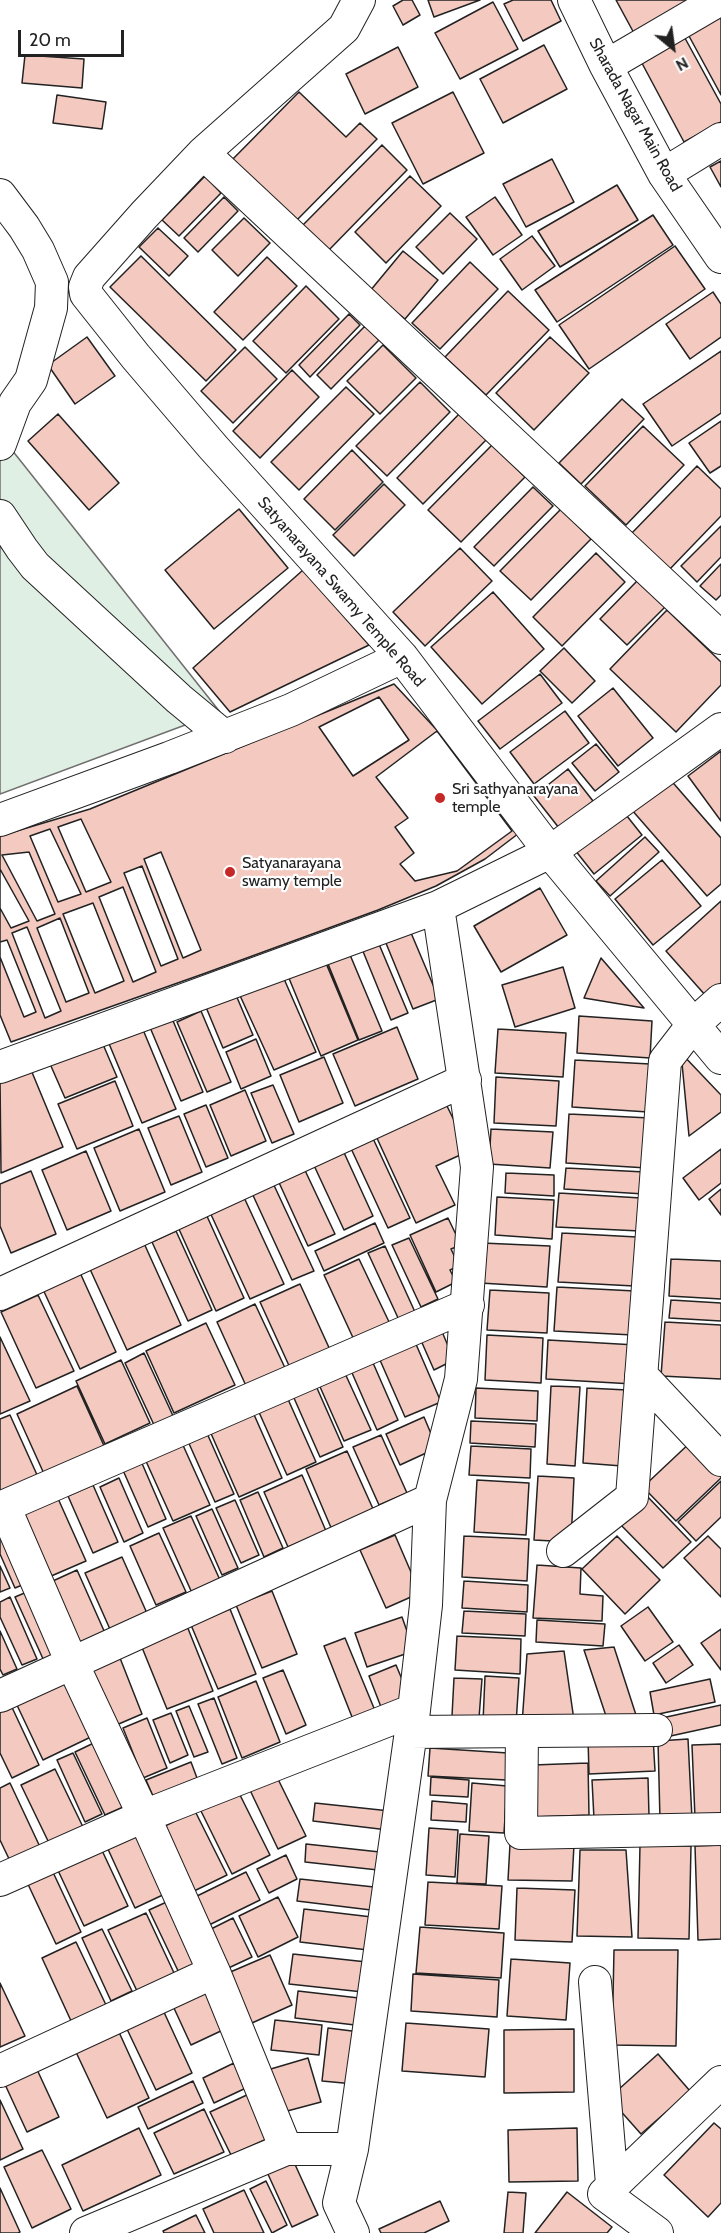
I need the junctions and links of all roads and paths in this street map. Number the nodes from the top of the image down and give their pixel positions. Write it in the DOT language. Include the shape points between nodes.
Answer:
graph roads {
  1 [pos="358,0"];
  2 [pos="574,0"];
  3 [pos="719,0"];
  4 [pos="606,66"];
  5 [pos="721,139"];
  6 [pos="203,153"];
  7 [pos="664,174"];
  8 [pos="0,195"];
  9 [pos="721,256"];
  10 [pos="0,444"];
  11 [pos="0,516"];
  12 [pos="721,638"];
  13 [pos="402,657"];
  14 [pos="721,729"];
  15 [pos="225,737"];
  16 [pos="0,820"];
  17 [pos="550,852"];
  18 [pos="438,907"];
  19 [pos="721,1000"];
  20 [pos="692,1026"];
  21 [pos="721,1058"];
  22 [pos="0,1067"];
  23 [pos="465,1080"];
  24 [pos="0,1294"];
  25 [pos="468,1305"];
  26 [pos="641,1376"];
  27 [pos="721,1460"];
  28 [pos="430,1500"];
  29 [pos="2,1507"];
  30 [pos="563,1551"];
  31 [pos="72,1663"];
  32 [pos="0,1696"];
  33 [pos="412,1721"];
  34 [pos="656,1730"];
  35 [pos="522,1731"];
  36 [pos="144,1816"];
  37 [pos="721,1829"];
  38 [pos="0,1880"];
  39 [pos="214,1972"];
  40 [pos="595,1982"];
  41 [pos="0,2071"];
  42 [pos="721,2082"];
  43 [pos="286,2149"];
  44 [pos="317,2149"];
  45 [pos="352,2149"];
  46 [pos="612,2184"];
  47 [pos="339,2203"];
  48 [pos="86,2233"];
  49 [pos="353,2233"];
  50 [pos="657,2233"];
  1 -- 6 [label="street, Satyanarayana Swamy Temple Road" via="344,28"];
  2 -- 4 [label="street, Sharada Nagar Main Road"];
  3 -- 4 [label="street"];
  4 -- 7 [label="street, Sharada Nagar Main Road"];
  5 -- 7 [label="street"];
  6 -- 12 [label="street"];
  6 -- 13 [label="street, Satyanarayana Swamy Temple Road" via="89,277 86,294 213,447"];
  7 -- 9 [label="street, Sharada Nagar Main Road"];
  8 -- 10 [label="street" via="38,250 52,282 51,308 31,380 15,404"];
  11 -- 15 [label="street" via="35,566"];
  13 -- 15 [label="street" via="291,711"];
  13 -- 17 [label="street, Satyanarayana Swamy Temple Road"];
  14 -- 17 [label="street"];
  15 -- 16 [label="street"];
  17 -- 18 [label="street"];
  17 -- 20 [label="street, Satyanarayana Swamy Temple Road"];
  18 -- 22 [label="street"];
  18 -- 23 [label="street"];
  19 -- 20 [label="street"];
  20 -- 21 [label="street, Satyanarayana Swamy Temple Road"];
  20 -- 26 [label="street" via="665,1061"];
  23 -- 24 [label="street"];
  23 -- 25 [label="street" via="477,1167"];
  25 -- 28 [label="street" via="461,1379"];
  25 -- 29 [label="street"];
  26 -- 27 [label="street"];
  26 -- 30 [label="street" via="632,1497"];
  28 -- 31 [label="street"];
  28 -- 33 [label="street" via="426,1605"];
  29 -- 31 [label="street"];
  31 -- 32 [label="street"];
  31 -- 36 [label="street"];
  33 -- 35 [label="street"];
  33 -- 36 [label="street"];
  33 -- 45 [label="street"];
  34 -- 35 [label="street"];
  35 -- 37 [label="street" via="521,1833"];
  36 -- 38 [label="street"];
  36 -- 39 [label="street"];
  39 -- 41 [label="street"];
  39 -- 43 [label="street"];
  40 -- 46 [label="street"];
  42 -- 46 [label="street"];
  43 -- 44 [label="street"];
  43 -- 48 [label="street"];
  44 -- 45 [label="street"];
  44 -- 47 [label="street"];
  45 -- 47 [label="street"];
  46 -- 50 [label="street" via="604,2194"];
  47 -- 49 [label="street"];
}
